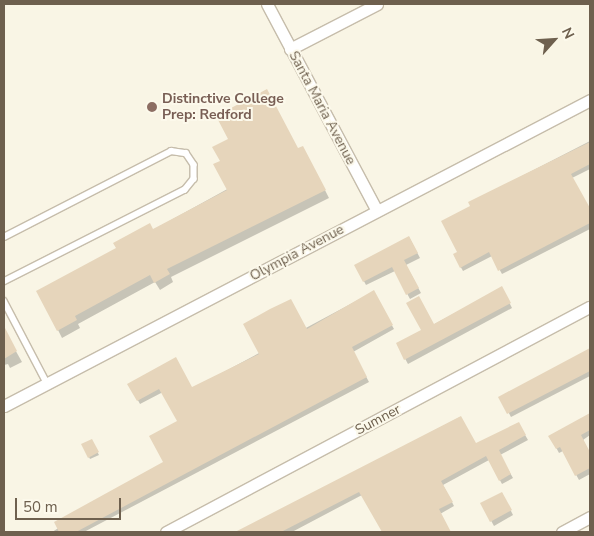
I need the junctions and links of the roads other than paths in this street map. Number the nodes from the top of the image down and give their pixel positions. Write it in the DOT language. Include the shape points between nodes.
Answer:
graph roads {
  1 [pos="267,4"];
  2 [pos="377,4"];
  3 [pos="290,49"];
  4 [pos="590,100"];
  5 [pos="376,212"];
  6 [pos="4,237"];
  7 [pos="4,282"];
  8 [pos="4,300"];
  9 [pos="590,307"];
  10 [pos="46,384"];
  11 [pos="4,406"];
  12 [pos="590,517"];
  13 [pos="166,532"];
  14 [pos="562,532"];
  1 -- 3 [label="street, Santa Maria Avenue"];
  2 -- 3 [label="street"];
  3 -- 5 [label="street, Santa Maria Avenue"];
  4 -- 5 [label="street, Olympia Avenue"];
  5 -- 10 [label="street, Olympia Avenue"];
  6 -- 7 [label="lane" via="171,151 186,153 194,165 194,180 184,190"];
  8 -- 10 [label="lane"];
  9 -- 13 [label="street, Sumner"];
  10 -- 11 [label="street, Olympia Avenue"];
  12 -- 14 [label="street"];
}
